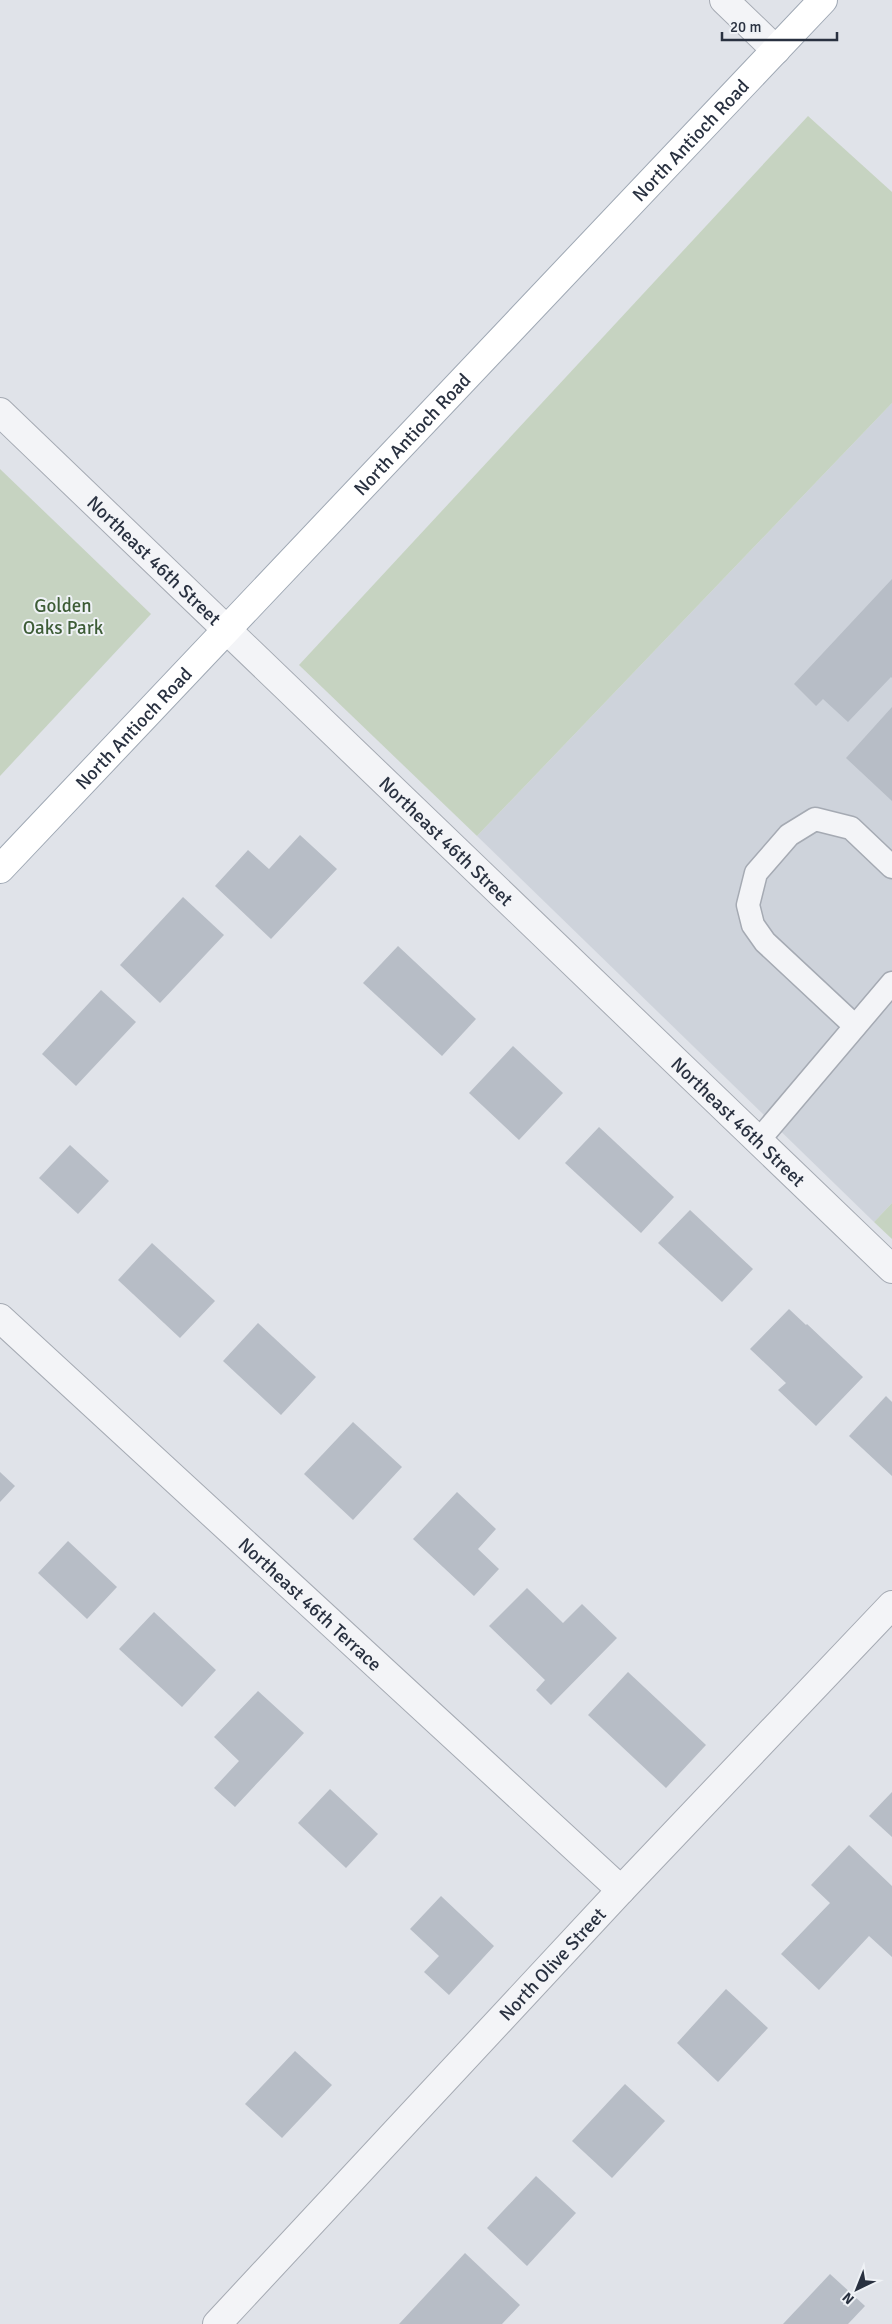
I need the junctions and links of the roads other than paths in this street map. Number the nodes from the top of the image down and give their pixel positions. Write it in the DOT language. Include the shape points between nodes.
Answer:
graph roads {
  1 [pos="724,0"];
  2 [pos="823,0"];
  3 [pos="776,50"];
  4 [pos="0,412"];
  5 [pos="227,629"];
  6 [pos="892,867"];
  7 [pos="0,869"];
  8 [pos="892,983"];
  9 [pos="855,1026"];
  10 [pos="759,1140"];
  11 [pos="892,1268"];
  12 [pos="0,1318"];
  13 [pos="892,1605"];
  14 [pos="622,1890"];
  15 [pos="217,2324"];
  1 -- 3 [label="street"];
  2 -- 3 [label="main road, North Antioch Road"];
  3 -- 5 [label="main road, North Antioch Road"];
  4 -- 5 [label="street, Northeast 46th Street"];
  5 -- 7 [label="main road, North Antioch Road"];
  5 -- 10 [label="street, Northeast 46th Street"];
  6 -- 9 [label="lane" via="850,828 815,819 789,835 756,873 748,905 753,925 765,942"];
  8 -- 9 [label="lane"];
  9 -- 10 [label="lane"];
  10 -- 11 [label="street, Northeast 46th Street"];
  12 -- 14 [label="street, Northeast 46th Terrace"];
  13 -- 14 [label="street, North Olive Street"];
  14 -- 15 [label="street, North Olive Street"];
}
